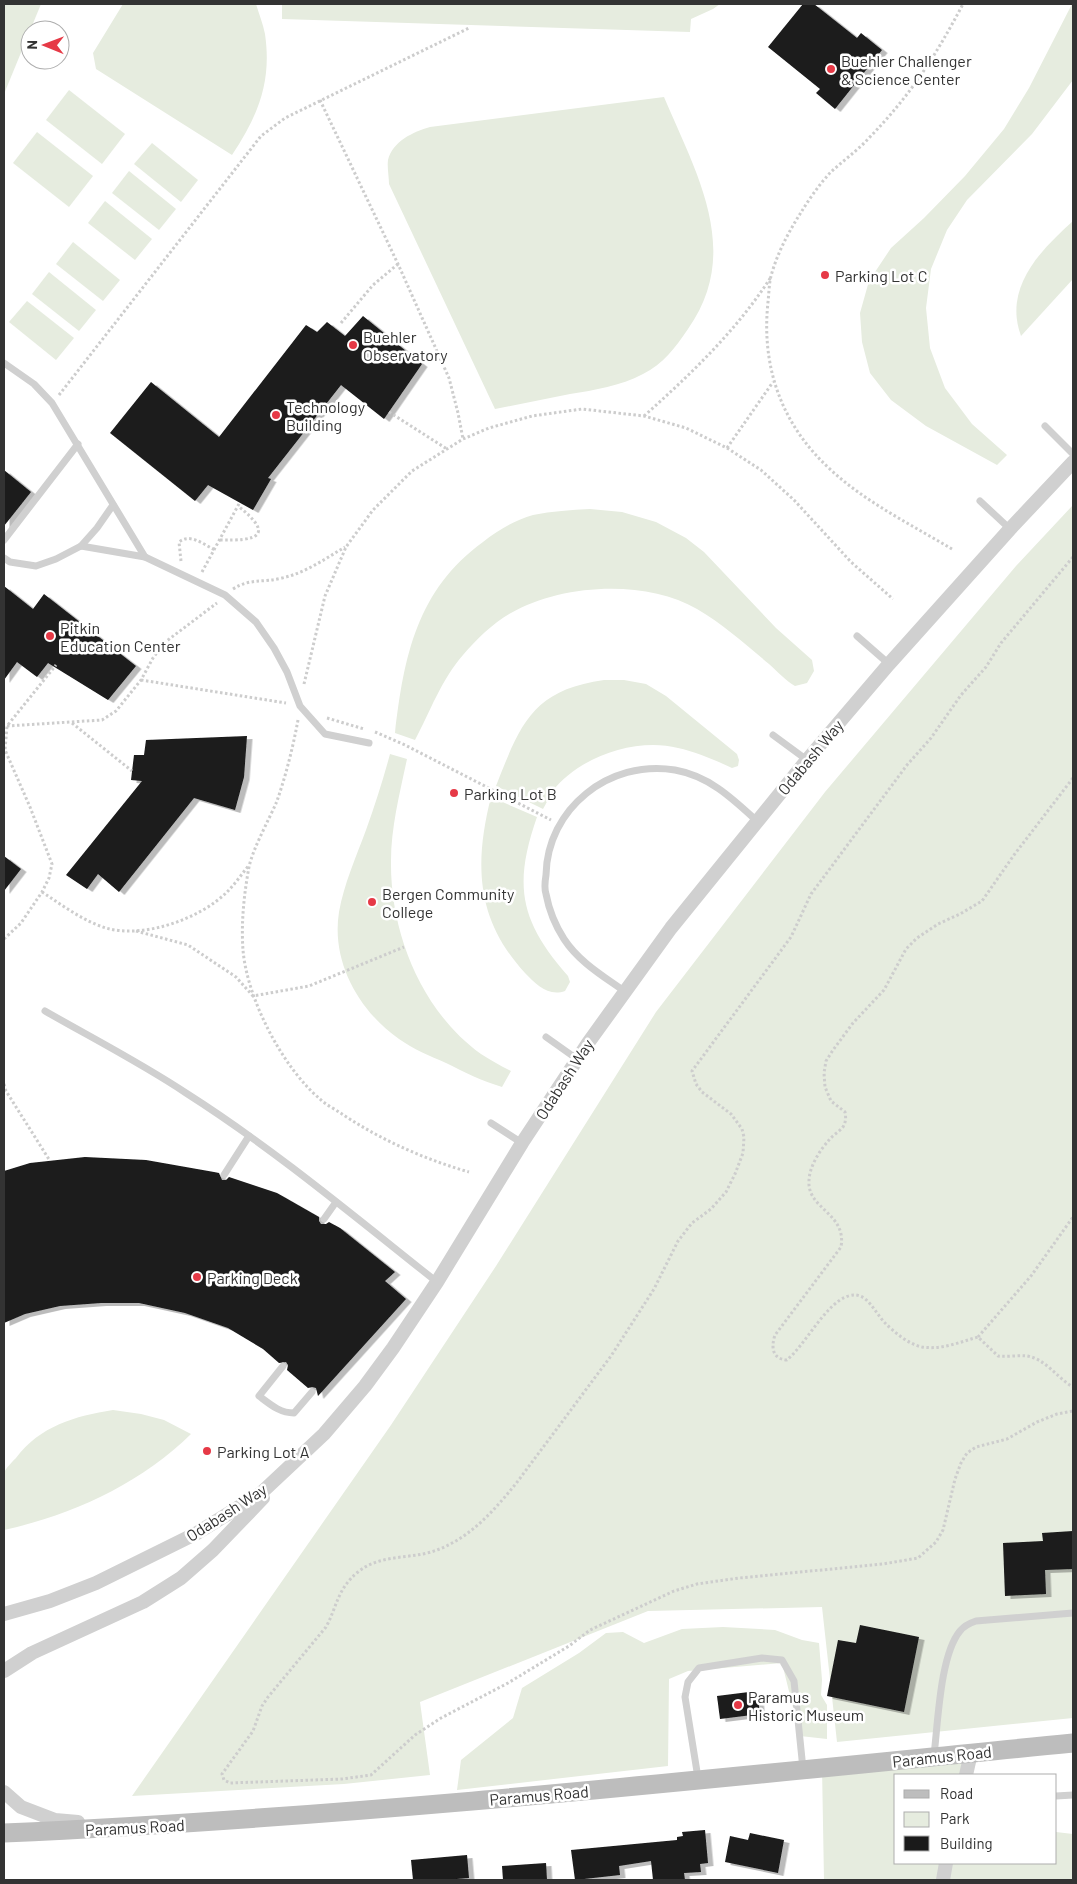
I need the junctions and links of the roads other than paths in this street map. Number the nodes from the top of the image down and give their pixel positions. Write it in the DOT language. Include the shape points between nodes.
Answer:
graph roads {
  1 [pos="4,363"];
  2 [pos="1044,426"];
  3 [pos="78,444"];
  4 [pos="1073,454"];
  5 [pos="1073,462"];
  6 [pos="980,501"];
  7 [pos="113,505"];
  8 [pos="1010,529"];
  9 [pos="4,540"];
  10 [pos="80,546"];
  11 [pos="145,557"];
  12 [pos="4,558"];
  13 [pos="857,636"];
  14 [pos="888,664"];
  15 [pos="772,735"];
  16 [pos="369,743"];
  17 [pos="807,760"];
  18 [pos="757,821"];
  19 [pos="624,991"];
  20 [pos="45,1011"];
  21 [pos="546,1038"];
  22 [pos="577,1059"];
  23 [pos="491,1123"];
  24 [pos="249,1136"];
  25 [pos="522,1143"];
  26 [pos="224,1175"];
  27 [pos="336,1202"];
  28 [pos="324,1219"];
  29 [pos="437,1282"];
  30 [pos="283,1366"];
  31 [pos="312,1392"];
  32 [pos="324,1434"];
  33 [pos="1073,1613"];
  34 [pos="4,1614"];
  35 [pos="4,1672"];
  36 [pos="1073,1743"];
  37 [pos="971,1753"];
  38 [pos="933,1756"];
  39 [pos="803,1769"];
  40 [pos="966,1774"];
  41 [pos="698,1780"];
  42 [pos="4,1792"];
  43 [pos="1073,1795"];
  44 [pos="1057,1796"];
  45 [pos="139,1827"];
  46 [pos="4,1833"];
  47 [pos="946,1864"];
  48 [pos="943,1880"];
  1 -- 3 [label="lane" via="34,384 52,403"];
  2 -- 4 [label="lane"];
  3 -- 7 [label="lane"];
  3 -- 9 [label="lane"];
  5 -- 8 [label="street, Odabash Way"];
  6 -- 8 [label="lane"];
  7 -- 10 [label="lane"];
  7 -- 11 [label="lane"];
  8 -- 14 [label="street, Odabash Way"];
  10 -- 11 [label="lane"];
  10 -- 12 [label="lane" via="36,566"];
  11 -- 16 [label="lane" via="225,595 256,622 287,672 300,706 324,734"];
  13 -- 14 [label="lane"];
  14 -- 17 [label="street, Odabash Way"];
  15 -- 17 [label="lane"];
  17 -- 18 [label="street, Odabash Way"];
  18 -- 19 [label="street, Odabash Way"];
  18 -- 19 [label="lane" via="723,790 704,780 676,770 652,768 632,770 609,778 586,792 568,811 554,833 546,860 545,892 552,918 565,941 585,962"];
  19 -- 22 [label="street, Odabash Way"];
  20 -- 24 [label="lane" via="186,1092"];
  21 -- 22 [label="lane"];
  22 -- 25 [label="street, Odabash Way"];
  23 -- 25 [label="lane"];
  24 -- 26 [label="lane"];
  24 -- 27 [label="lane"];
  25 -- 29 [label="street, Odabash Way"];
  27 -- 28 [label="lane"];
  27 -- 29 [label="lane"];
  29 -- 32 [label="street, Odabash Way" via="376,1370"];
  30 -- 31 [label="lane" via="259,1396 277,1409 294,1413"];
  32 -- 34 [label="street, Odabash Way" via="260,1494 198,1532 96,1583"];
  32 -- 35 [label="street" via="214,1550 181,1578 143,1602 32,1652"];
  33 -- 38 [label="lane" via="976,1621 963,1627 954,1641 944,1672"];
  36 -- 37 [label="main road, Paramus Road"];
  37 -- 38 [label="main road, Paramus Road"];
  37 -- 40 [label="street"];
  38 -- 39 [label="main road, Paramus Road"];
  39 -- 41 [label="main road, Paramus Road"];
  39 -- 41 [label="lane" via="794,1680 782,1660 762,1658 699,1668 688,1682 685,1697"];
  41 -- 45 [label="main road, Paramus Road" via="423,1806"];
  42 -- 45 [label="street" via="21,1807 55,1820"];
  43 -- 44 [label="lane"];
  45 -- 46 [label="main road, Paramus Road"];
  47 -- 48 [label="street"];
}
